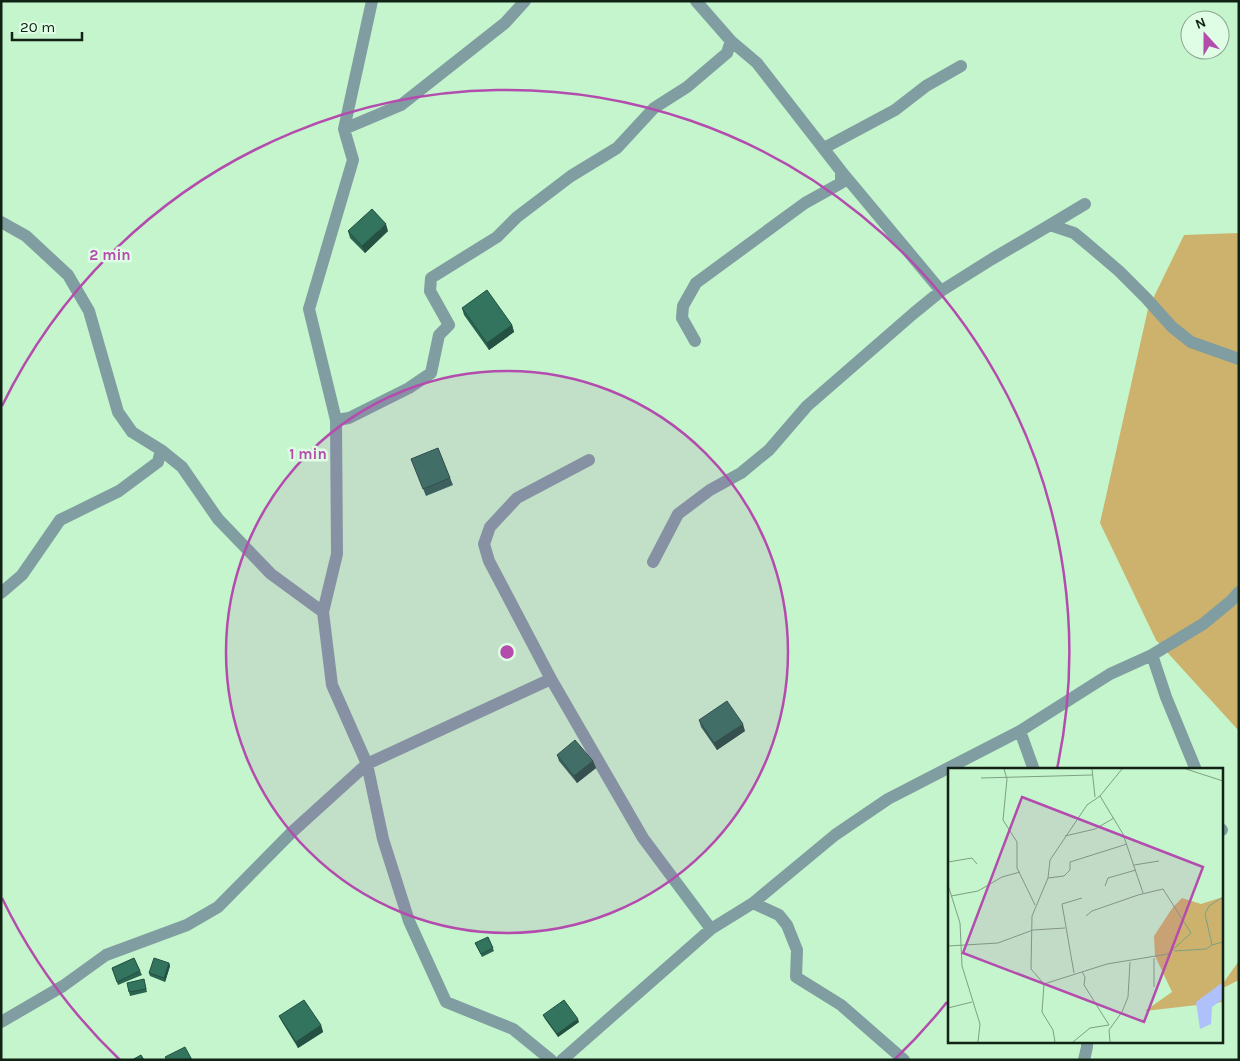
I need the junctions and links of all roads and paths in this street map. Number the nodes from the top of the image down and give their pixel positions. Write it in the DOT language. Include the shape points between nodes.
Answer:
graph roads {
  1 [pos="372,1"];
  2 [pos="525,1"];
  3 [pos="696,1"];
  4 [pos="731,41"];
  5 [pos="961,66"];
  6 [pos="344,129"];
  7 [pos="824,148"];
  8 [pos="841,171"];
  9 [pos="1085,204"];
  10 [pos="1,222"];
  11 [pos="1050,225"];
  12 [pos="941,291"];
  13 [pos="695,341"];
  14 [pos="1239,359"];
  15 [pos="336,420"];
  16 [pos="161,450"];
  17 [pos="589,460"];
  18 [pos="653,562"];
  19 [pos="1239,592"];
  20 [pos="1,593"];
  21 [pos="323,612"];
  22 [pos="1152,655"];
  23 [pos="551,679"];
  24 [pos="1020,731"];
  25 [pos="367,764"];
  26 [pos="948,768"];
  27 [pos="948,768"];
  28 [pos="1033,768"];
  29 [pos="1195,768"];
  30 [pos="753,904"];
  31 [pos="710,929"];
  32 [pos="1,1022"];
  33 [pos="1087,1044"];
  34 [pos="551,1060"];
  35 [pos="562,1060"];
  36 [pos="904,1060"];
  37 [pos="1084,1060"];
  1 -- 6 [label="street"];
  2 -- 6 [label="street" via="504,23 401,104"];
  3 -- 4 [label="street"];
  4 -- 7 [label="street" via="758,63"];
  4 -- 15 [label="street" via="727,53 687,87 654,108 617,148 571,176 517,217 497,237 430,278 430,291 449,325 439,335 431,373 409,388 349,418"];
  5 -- 7 [label="street" via="926,86 896,110"];
  6 -- 15 [label="street" via="353,160 309,309"];
  7 -- 8 [label="street"];
  8 -- 12 [label="street"];
  8 -- 13 [label="street" via="841,184 805,203 696,283 682,306 682,318"];
  9 -- 11 [label="street"];
  10 -- 16 [label="street" via="26,236 68,275 88,311 118,412 132,432"];
  11 -- 12 [label="street"];
  11 -- 14 [label="street" via="1074,233 1119,271 1172,327 1191,342"];
  12 -- 18 [label="street" via="807,406 769,450 741,473 710,490 678,514"];
  15 -- 21 [label="street" via="337,554"];
  16 -- 20 [label="street" via="158,462 119,491 60,520 22,575"];
  16 -- 21 [label="street" via="182,467 218,519 271,574"];
  17 -- 23 [label="street" via="517,498 490,527 484,544 489,561"];
  19 -- 22 [label="street" via="1203,624"];
  21 -- 25 [label="street" via="332,685"];
  22 -- 24 [label="street" via="1110,674"];
  22 -- 29 [label="street"];
  23 -- 25 [label="street"];
  23 -- 31 [label="street" via="643,838"];
  24 -- 27 [label="street"];
  24 -- 28 [label="street"];
  25 -- 32 [label="street" via="292,832 218,907 187,925 106,955 63,986"];
  25 -- 34 [label="street" via="382,839 409,921 446,1002 513,1029"];
  26 -- 30 [label="street" via="888,799 835,835"];
  30 -- 31 [label="street"];
  30 -- 36 [label="street" via="779,915 788,925 797,950 796,977 842,1005"];
  31 -- 35 [label="street"];
  33 -- 37 [label="street"];
}
